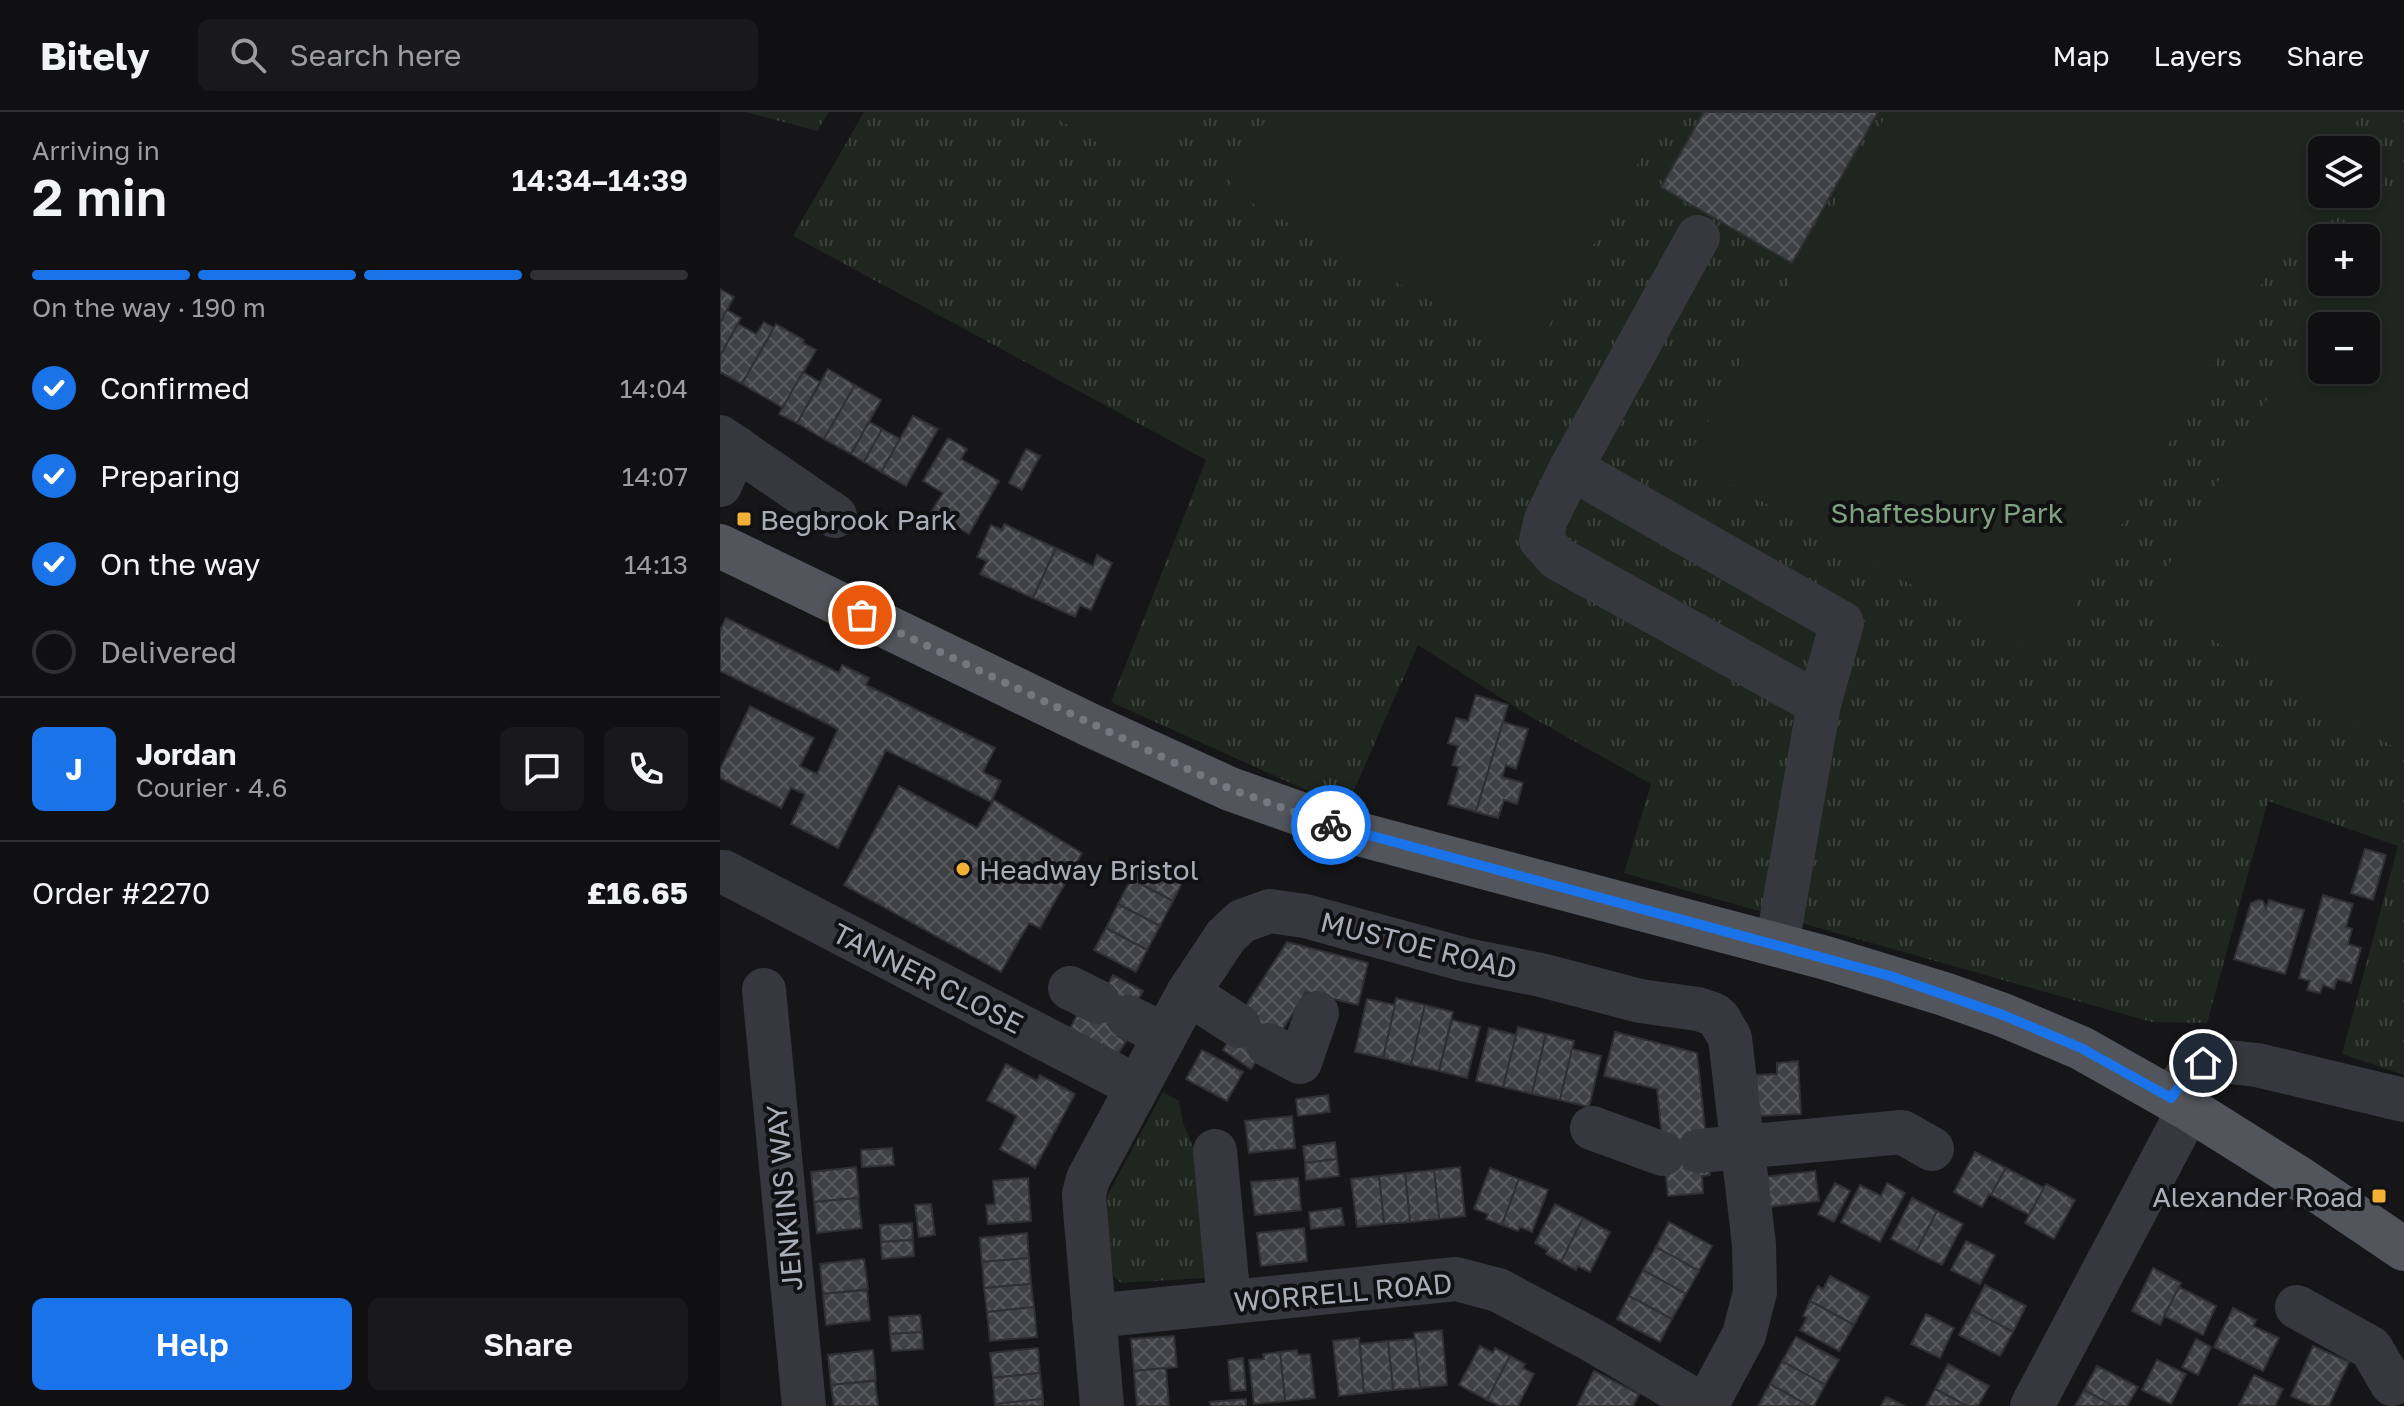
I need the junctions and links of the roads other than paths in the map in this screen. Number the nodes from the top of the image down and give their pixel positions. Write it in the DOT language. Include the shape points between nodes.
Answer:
graph roads {
  1 [pos="1698,237"];
  2 [pos="726,457"];
  3 [pos="1571,468"];
  4 [pos="835,516"];
  5 [pos="720,546"];
  6 [pos="1819,704"];
  7 [pos="720,872"];
  8 [pos="1777,945"];
  9 [pos="764,990"];
  10 [pos="1188,993"];
  11 [pos="1317,1013"];
  12 [pos="1136,1086"];
  13 [pos="2404,1100"];
  14 [pos="2180,1103"];
  15 [pos="1592,1128"];
  16 [pos="1744,1147"];
  17 [pos="1932,1149"];
  18 [pos="1215,1151"];
  19 [pos="2404,1249"];
  20 [pos="1229,1302"];
  21 [pos="2297,1307"];
  22 [pos="1094,1316"];
  23 [pos="2390,1393"];
  24 [pos="804,1406"];
  25 [pos="1102,1406"];
  26 [pos="1705,1406"];
  27 [pos="2032,1406"];
  1 -- 3 [label="street"];
  2 -- 4 [label="street"];
  3 -- 6 [label="street" via="1842,623"];
  3 -- 6 [label="street" via="1541,540 1557,558"];
  5 -- 8 [label="main road" via="1230,789 1351,832"];
  6 -- 8 [label="street"];
  7 -- 12 [label="street, TANNER CLOSE"];
  8 -- 14 [label="main road" via="2003,1015 2081,1048"];
  9 -- 24 [label="street, JENKINS WAY"];
  10 -- 11 [label="street" via="1300,1062"];
  10 -- 12 [label="street, MUSTOE ROAD" via="1115,1011"];
  10 -- 16 [label="street, MUSTOE ROAD" via="1233,927 1278,911 1640,1001 1698,1009 1719,1019 1728,1033"];
  12 -- 22 [label="street, MUSTOE ROAD" via="1084,1194"];
  13 -- 14 [label="street" via="2220,1061 2192,1069"];
  14 -- 19 [label="main road"];
  14 -- 27 [label="street"];
  15 -- 16 [label="street" via="1681,1153"];
  16 -- 17 [label="street" via="1902,1132"];
  16 -- 26 [label="street, MUSTOE ROAD" via="1755,1292 1744,1335"];
  18 -- 20 [label="street"];
  20 -- 22 [label="street, WORRELL ROAD"];
  20 -- 26 [label="street, WORRELL ROAD" via="1456,1279 1498,1290"];
  21 -- 23 [label="street" via="2371,1348"];
  22 -- 25 [label="street, MUSTOE ROAD"];
}
